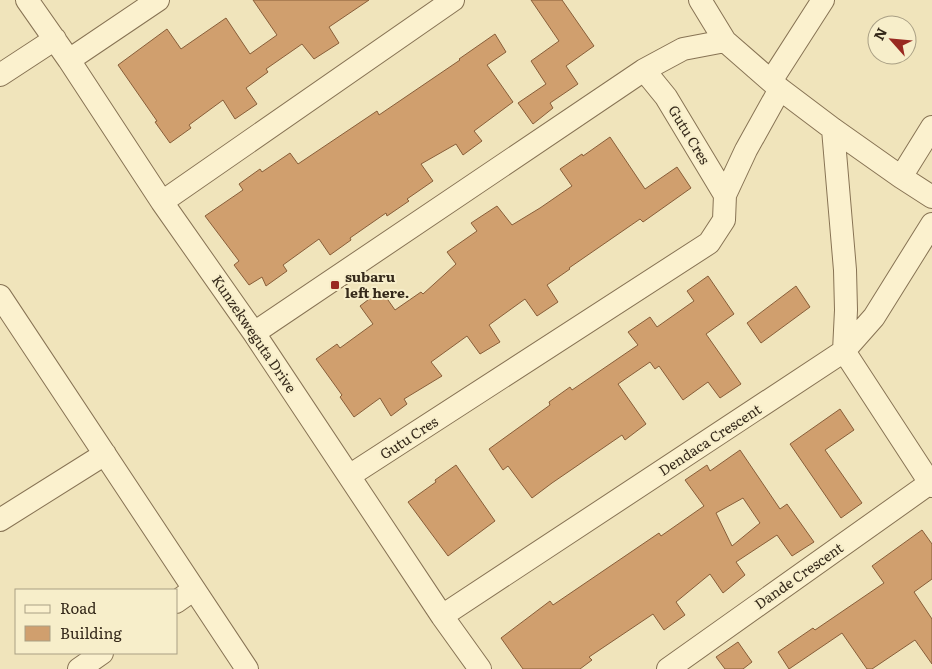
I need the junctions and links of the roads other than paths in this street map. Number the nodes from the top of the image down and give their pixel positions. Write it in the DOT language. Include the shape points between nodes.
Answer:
graph roads {
  1 [pos="27,0"];
  2 [pos="158,0"];
  3 [pos="453,0"];
  4 [pos="700,0"];
  5 [pos="823,0"];
  6 [pos="55,39"];
  7 [pos="726,41"];
  8 [pos="69,60"];
  9 [pos="644,70"];
  10 [pos="0,75"];
  11 [pos="776,85"];
  12 [pos="932,127"];
  13 [pos="833,129"];
  14 [pos="901,177"];
  15 [pos="726,195"];
  16 [pos="932,197"];
  17 [pos="162,202"];
  18 [pos="929,236"];
  19 [pos="0,296"];
  20 [pos="254,333"];
  21 [pos="844,352"];
  22 [pos="105,454"];
  23 [pos="349,476"];
  24 [pos="931,485"];
  25 [pos="0,520"];
  26 [pos="185,596"];
  27 [pos="442,616"];
  28 [pos="101,654"];
  29 [pos="79,669"];
  30 [pos="246,669"];
  31 [pos="480,669"];
  32 [pos="668,669"];
  1 -- 6 [label="street, Kunzekweguta Drive"];
  2 -- 8 [label="street"];
  3 -- 17 [label="street"];
  4 -- 7 [label="street"];
  5 -- 11 [label="street"];
  6 -- 8 [label="street, Kunzekweguta Drive"];
  6 -- 10 [label="street"];
  7 -- 9 [label="street" via="682,49"];
  7 -- 11 [label="street"];
  8 -- 17 [label="street, Kunzekweguta Drive"];
  9 -- 15 [label="street, Gutu Cres" via="666,98"];
  9 -- 20 [label="street"];
  11 -- 13 [label="street"];
  11 -- 15 [label="street"];
  12 -- 14 [label="street"];
  13 -- 14 [label="street"];
  13 -- 21 [label="street" via="845,270"];
  14 -- 16 [label="street"];
  15 -- 23 [label="street, Gutu Cres" via="724,220 709,243"];
  17 -- 20 [label="street, Kunzekweguta Drive"];
  18 -- 21 [label="street, Dendaca Crescent" via="874,317"];
  19 -- 22 [label="street"];
  20 -- 23 [label="street, Kunzekweguta Drive"];
  21 -- 24 [label="street"];
  21 -- 27 [label="street, Dendaca Crescent"];
  22 -- 25 [label="street"];
  22 -- 26 [label="street"];
  23 -- 27 [label="street, Kunzekweguta Drive"];
  24 -- 32 [label="street, Dande Crescent"];
  26 -- 30 [label="street"];
  27 -- 31 [label="street, Kunzekweguta Drive"];
  28 -- 29 [label="street"];
}
